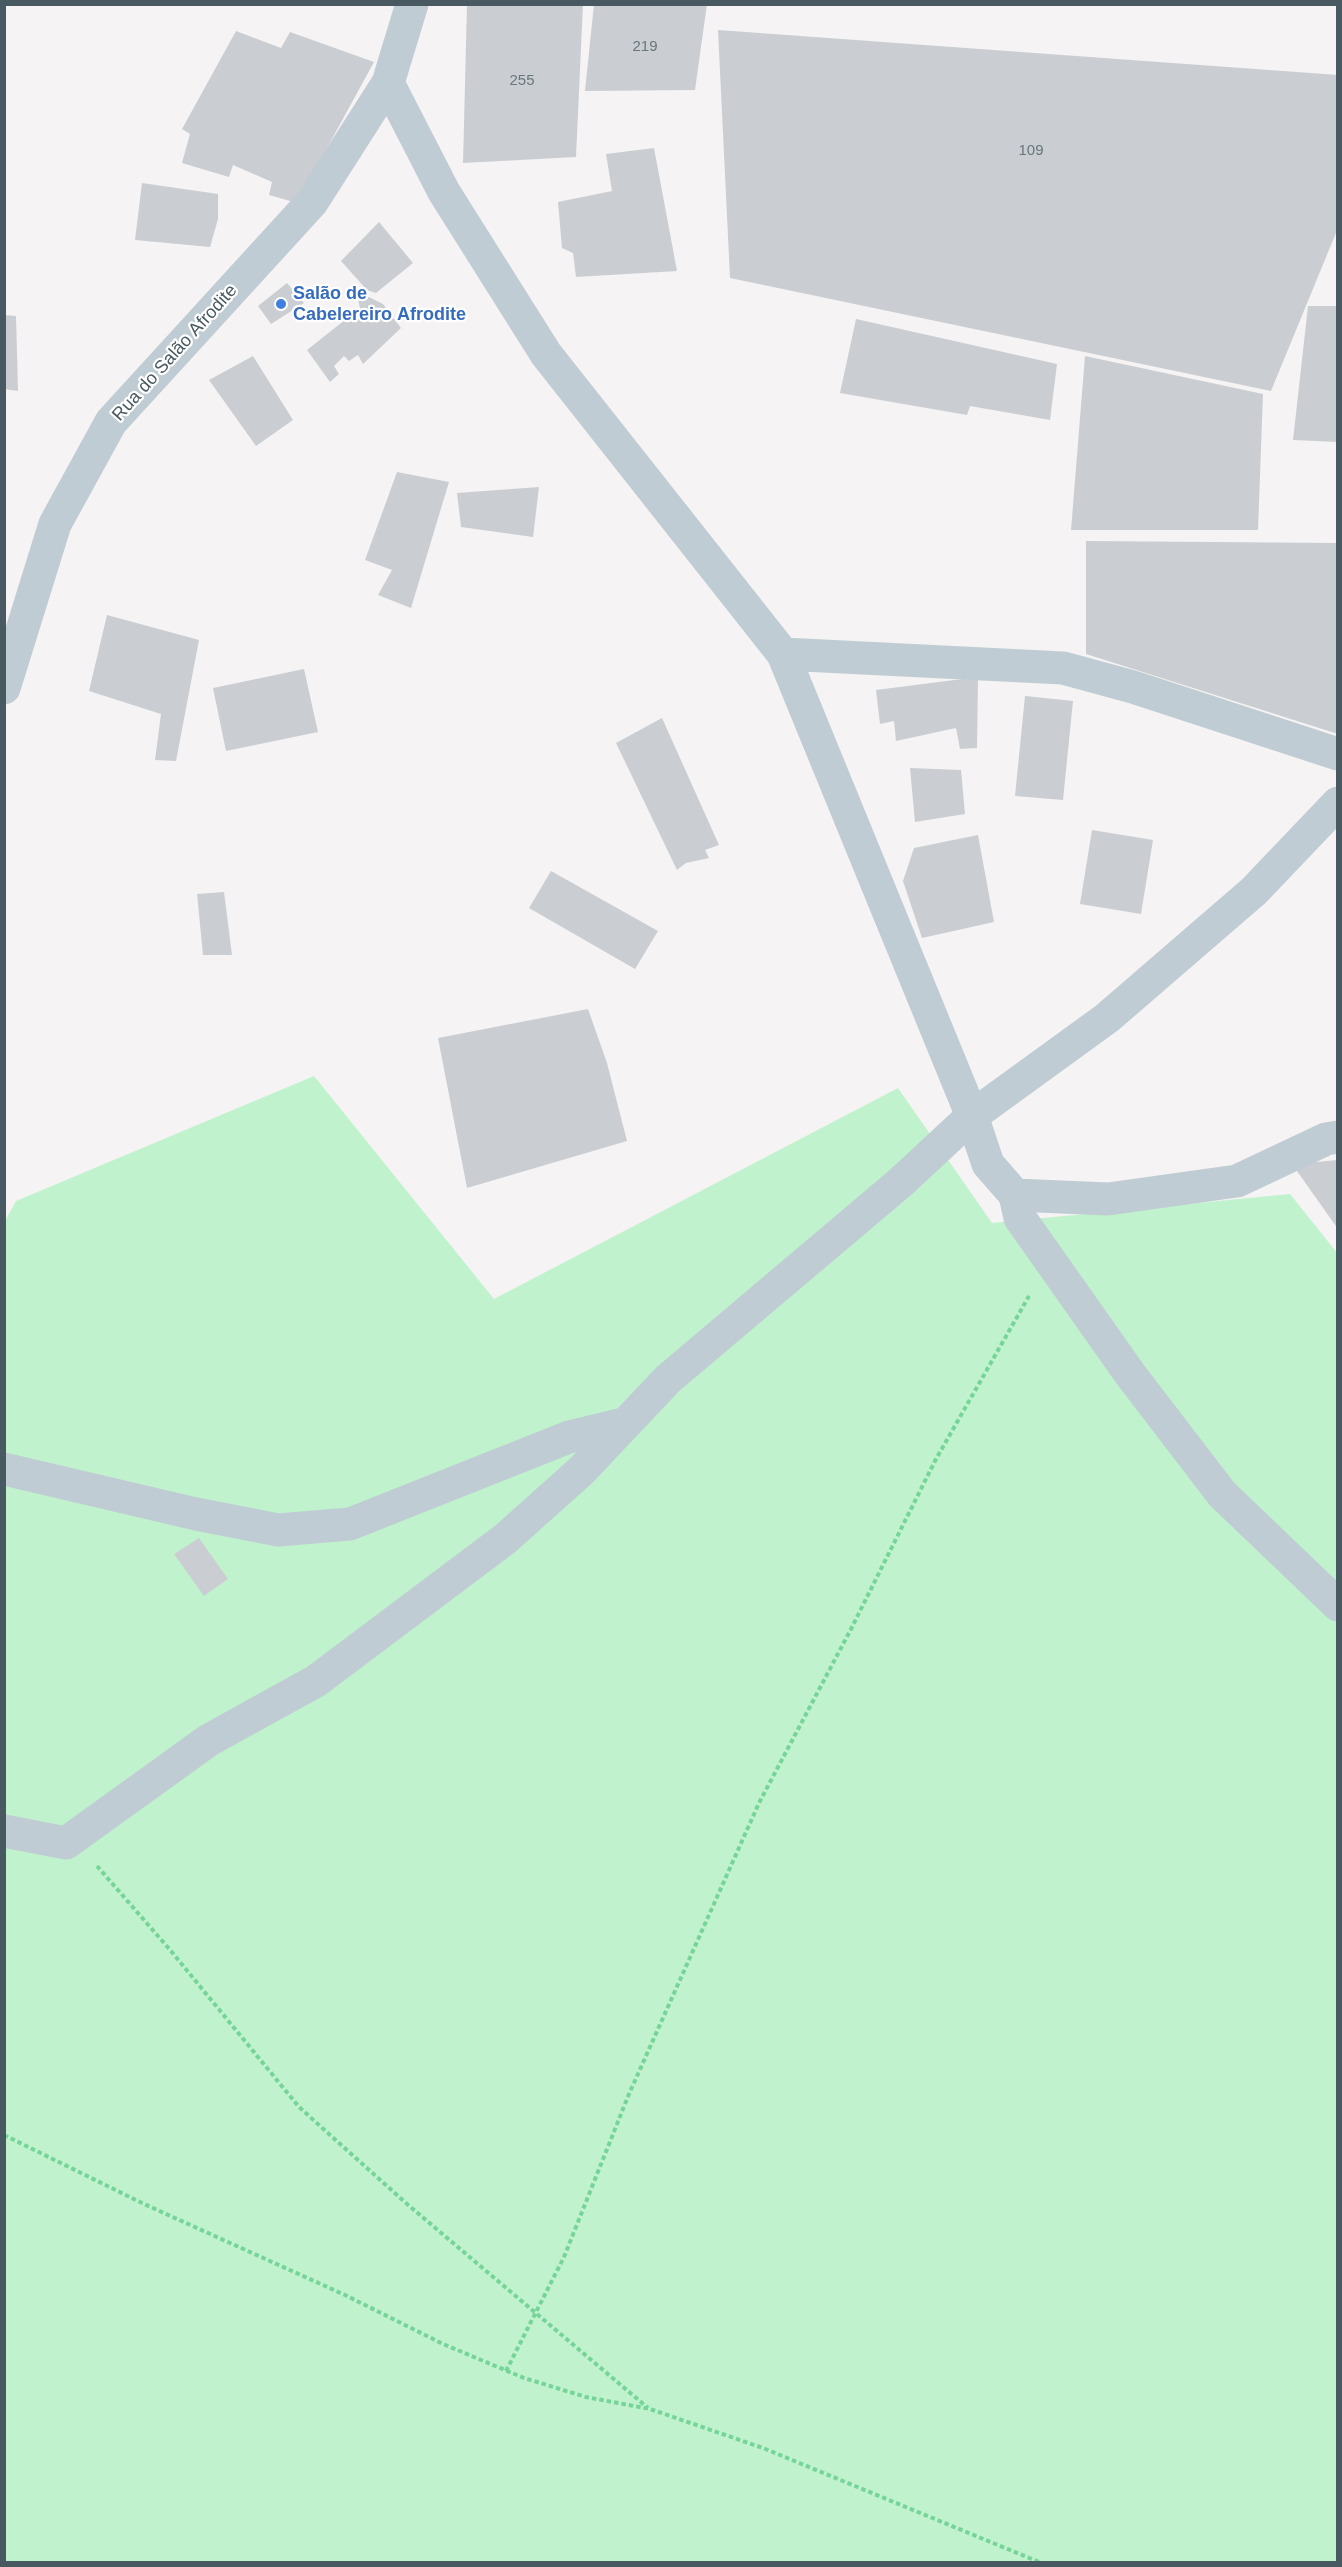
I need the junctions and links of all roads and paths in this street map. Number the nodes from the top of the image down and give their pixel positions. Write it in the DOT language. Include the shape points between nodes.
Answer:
graph roads {
  1 [pos="412,4"];
  2 [pos="388,83"];
  3 [pos="783,654"];
  4 [pos="4,688"];
  5 [pos="1338,754"];
  6 [pos="1338,803"];
  7 [pos="972,1116"];
  8 [pos="1338,1137"];
  9 [pos="1015,1195"];
  10 [pos="1050,1260"];
  11 [pos="623,1424"];
  12 [pos="4,1469"];
  13 [pos="1338,1605"];
  14 [pos="4,1831"];
  15 [pos="66,1842"];
  16 [pos="4,2135"];
  17 [pos="536,2313"];
  18 [pos="506,2371"];
  19 [pos="650,2409"];
  20 [pos="1039,2562"];
  1 -- 2 [label="street, Rua do Salão Afrodite"];
  2 -- 3 [label="street" via="444,192 546,354"];
  2 -- 4 [label="street, Rua do Salão Afrodite" via="312,202 111,422 55,524"];
  3 -- 5 [label="street" via="1063,668"];
  3 -- 7 [label="street"];
  6 -- 7 [label="street" via="1254,891 1107,1018"];
  7 -- 9 [label="street" via="988,1164"];
  7 -- 11 [label="street" via="901,1182 668,1379"];
  8 -- 9 [label="street" via="1326,1138 1237,1181 1108,1198"];
  9 -- 10 [label="street" via="1020,1218"];
  10 -- 13 [label="street" via="1130,1374 1222,1494"];
  10 -- 17 [label="path" via="936,1459 759,1803 629,2094 564,2257"];
  11 -- 12 [label="street" via="569,1437 350,1524 278,1530"];
  11 -- 15 [label="street" via="538,1511 420,1604 316,1681 209,1740"];
  14 -- 15 [label="street"];
  15 -- 17 [label="path" via="81,1848 299,2108"];
  16 -- 18 [label="path"];
  17 -- 18 [label="path"];
  17 -- 19 [label="path"];
  18 -- 19 [label="path" via="586,2397"];
  19 -- 20 [label="path" via="763,2448"];
}
